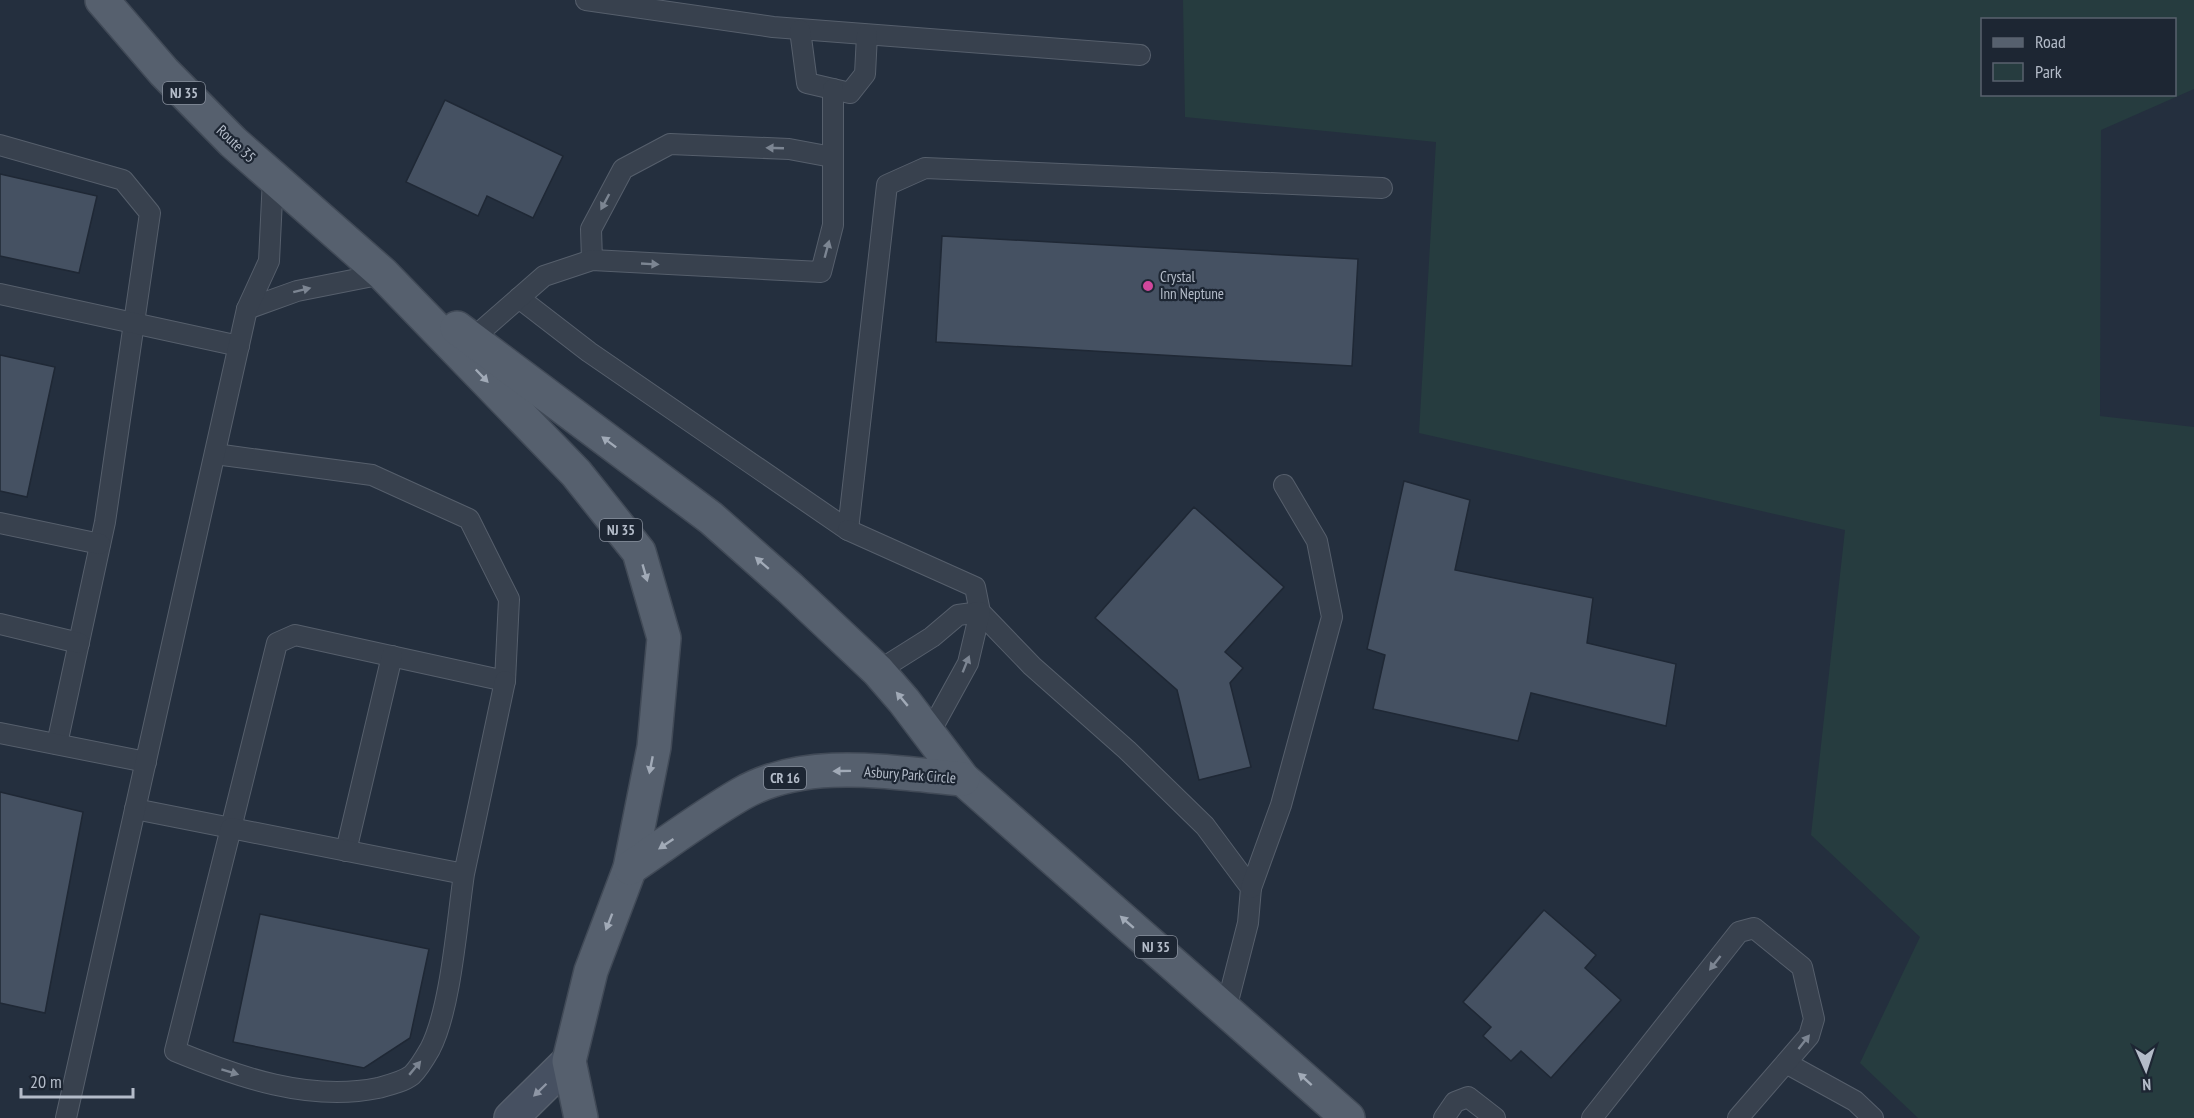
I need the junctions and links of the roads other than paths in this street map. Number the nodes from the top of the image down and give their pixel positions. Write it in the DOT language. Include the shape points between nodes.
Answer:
graph roads {
  1 [pos="102,0"];
  2 [pos="586,0"];
  3 [pos="800,30"];
  4 [pos="867,35"];
  5 [pos="1140,55"];
  6 [pos="833,89"];
  7 [pos="0,145"];
  8 [pos="832,157"];
  9 [pos="273,178"];
  10 [pos="1382,188"];
  11 [pos="592,260"];
  12 [pos="383,274"];
  13 [pos="0,294"];
  14 [pos="519,298"];
  15 [pos="247,309"];
  16 [pos="133,324"];
  17 [pos="472,339"];
  18 [pos="239,346"];
  19 [pos="215,454"];
  20 [pos="1284,485"];
  21 [pos="0,523"];
  22 [pos="848,530"];
  23 [pos="100,544"];
  24 [pos="981,612"];
  25 [pos="0,624"];
  26 [pos="79,643"];
  27 [pos="392,656"];
  28 [pos="878,671"];
  29 [pos="505,681"];
  30 [pos="0,733"];
  31 [pos="929,734"];
  32 [pos="57,744"];
  33 [pos="146,762"];
  34 [pos="963,778"];
  35 [pos="135,809"];
  36 [pos="231,828"];
  37 [pos="346,851"];
  38 [pos="630,868"];
  39 [pos="464,874"];
  40 [pos="1251,888"];
  41 [pos="1226,1009"];
  42 [pos="569,1061"];
  43 [pos="1786,1063"];
  44 [pos="66,1118"];
  45 [pos="511,1118"];
  46 [pos="581,1118"];
  47 [pos="1348,1118"];
  48 [pos="1444,1118"];
  49 [pos="1495,1118"];
  50 [pos="1593,1118"];
  51 [pos="1738,1118"];
  52 [pos="1873,1118"];
  1 -- 9 [label="main road, Route 35 / NJ 35" via="183,93"];
  2 -- 3 [label="lane"];
  3 -- 4 [label="lane"];
  3 -- 6 [label="lane" via="807,83"];
  4 -- 5 [label="lane"];
  4 -- 6 [label="lane" via="865,74 850,93"];
  6 -- 8 [label="lane"];
  7 -- 16 [label="lane" via="123,180 150,213"];
  8 -- 11 [label="lane, one-way" via="789,149 670,144 623,169 591,229"];
  11 -- 8 [label="lane, one-way" via="820,272 834,225"];
  9 -- 12 [label="main road, Route 35 / NJ 35"];
  9 -- 15 [label="lane" via="269,261"];
  10 -- 22 [label="lane" via="925,168 887,185"];
  11 -- 14 [label="lane" via="544,276"];
  15 -- 12 [label="lane, one-way" via="297,291"];
  12 -- 17 [label="main road, NJ 35"];
  12 -- 38 [label="main road, NJ 35, one-way" via="576,472 639,552 664,638 654,747"];
  13 -- 16 [label="lane"];
  14 -- 17 [label="lane"];
  14 -- 22 [label="lane" via="589,352"];
  15 -- 18 [label="lane"];
  16 -- 18 [label="lane"];
  16 -- 23 [label="lane"];
  28 -- 17 [label="main road, NJ 35, one-way" via="711,518"];
  18 -- 19 [label="lane"];
  19 -- 29 [label="lane" via="372,475 469,519 508,599"];
  19 -- 33 [label="lane"];
  20 -- 40 [label="lane" via="1317,541 1332,617 1281,805"];
  21 -- 23 [label="lane"];
  22 -- 24 [label="lane" via="975,587"];
  23 -- 26 [label="lane"];
  24 -- 28 [label="lane" via="958,615 932,637"];
  31 -- 24 [label="lane, one-way" via="968,663"];
  24 -- 40 [label="lane" via="1032,666 1128,750 1205,826"];
  25 -- 26 [label="lane"];
  26 -- 32 [label="lane"];
  27 -- 29 [label="lane"];
  27 -- 36 [label="lane" via="295,635 277,643"];
  27 -- 37 [label="lane"];
  31 -- 28 [label="main road, NJ 35, one-way"];
  29 -- 39 [label="lane"];
  30 -- 32 [label="lane"];
  31 -- 34 [label="main road, NJ 35"];
  32 -- 33 [label="lane"];
  33 -- 35 [label="lane"];
  34 -- 38 [label="main road, Asbury Park Circle / CR 16, one-way" via="848,770 792,776 742,793"];
  41 -- 34 [label="main road, Asbury Park Circle / NJ 35, one-way"];
  35 -- 36 [label="lane"];
  35 -- 44 [label="lane"];
  36 -- 37 [label="lane"];
  36 -- 39 [label="lane, one-way" via="175,1050 226,1072 290,1087 350,1094 393,1084 412,1075 431,1048 445,1000"];
  37 -- 39 [label="lane"];
  38 -- 42 [label="main road, NJ 35, one-way" via="591,971"];
  40 -- 41 [label="lane" via="1248,923"];
  47 -- 41 [label="main road, Asbury Park Circle / NJ 35, one-way"];
  42 -- 45 [label="main road, one-way"];
  42 -- 46 [label="main road, NJ 35"];
  43 -- 50 [label="lane, one-way" via="1809,1036 1814,1019 1802,967 1754,928 1739,932"];
  43 -- 51 [label="lane"];
  43 -- 52 [label="lane" via="1855,1101"];
  48 -- 49 [label="lane" via="1455,1102 1468,1096"];
}
